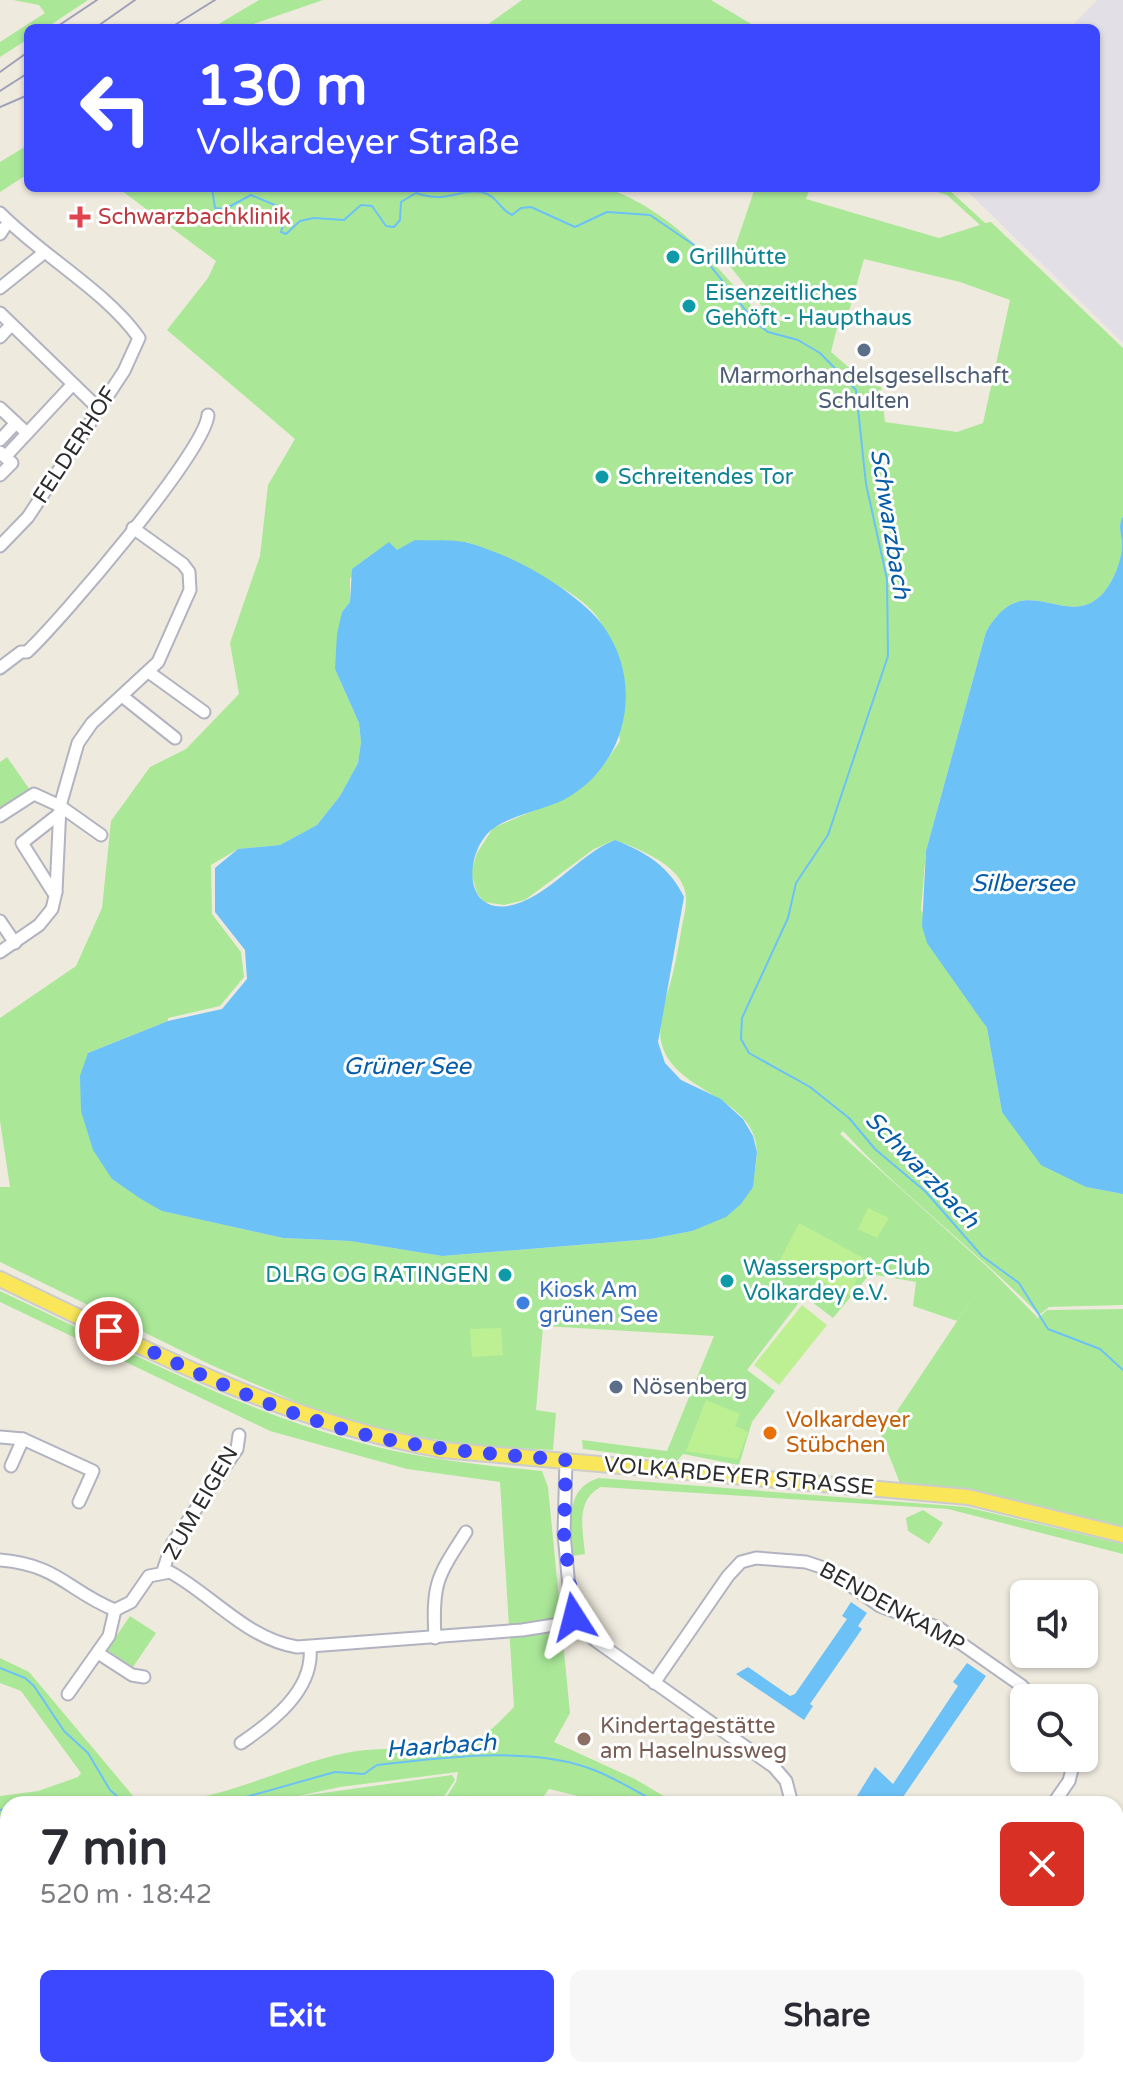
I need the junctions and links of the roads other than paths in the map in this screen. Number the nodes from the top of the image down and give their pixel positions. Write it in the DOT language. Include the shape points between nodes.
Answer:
graph roads {
  1 [pos="0,213"];
  2 [pos="40,256"];
  3 [pos="0,288"];
  4 [pos="0,313"];
  5 [pos="11,325"];
  6 [pos="0,337"];
  7 [pos="73,384"];
  8 [pos="0,408"];
  9 [pos="99,409"];
  10 [pos="208,415"];
  11 [pos="16,423"];
  12 [pos="27,433"];
  13 [pos="0,440"];
  14 [pos="2,454"];
  15 [pos="0,475"];
  16 [pos="133,528"];
  17 [pos="0,546"];
  18 [pos="0,668"];
  19 [pos="150,673"];
  20 [pos="122,696"];
  21 [pos="204,712"];
  22 [pos="175,738"];
  23 [pos="59,810"];
  24 [pos="0,816"];
  25 [pos="101,835"];
  26 [pos="56,892"];
  27 [pos="0,921"];
  28 [pos="15,943"];
  29 [pos="0,952"];
  30 [pos="0,1279"];
  31 [pos="239,1435"];
  32 [pos="0,1437"];
  33 [pos="23,1439"];
  34 [pos="566,1460"];
  35 [pos="11,1466"];
  36 [pos="79,1502"];
  37 [pos="466,1532"];
  38 [pos="1123,1535"];
  39 [pos="0,1560"];
  40 [pos="163,1571"];
  41 [pos="115,1610"];
  42 [pos="574,1617"];
  43 [pos="435,1638"];
  44 [pos="310,1648"];
  45 [pos="98,1653"];
  46 [pos="144,1677"];
  47 [pos="654,1683"];
  48 [pos="1019,1684"];
  49 [pos="68,1694"];
  50 [pos="241,1743"];
  51 [pos="1071,1772"];
  52 [pos="790,1796"];
  53 [pos="1059,1796"];
  1 -- 9 [label="street, FELDERHOF" via="91,289 139,338"];
  2 -- 3 [label="street"];
  4 -- 5 [label="street"];
  5 -- 6 [label="street"];
  5 -- 7 [label="street"];
  7 -- 9 [label="street"];
  7 -- 12 [label="street"];
  8 -- 11 [label="street"];
  9 -- 17 [label="street, FELDERHOF" via="28,517"];
  10 -- 16 [label="street" via="207,428"];
  11 -- 12 [label="street"];
  11 -- 13 [label="street"];
  12 -- 14 [label="street"];
  14 -- 15 [label="street" via="12,463"];
  16 -- 18 [label="street" via="60,620 27,652"];
  16 -- 19 [label="street" via="183,564 191,581 168,646"];
  19 -- 20 [label="street"];
  19 -- 21 [label="street"];
  20 -- 22 [label="street"];
  20 -- 23 [label="street" via="78,743"];
  23 -- 24 [label="street" via="30,795"];
  23 -- 25 [label="street"];
  23 -- 26 [label="street"];
  23 -- 26 [label="street" via="22,843"];
  26 -- 28 [label="street" via="46,917"];
  27 -- 28 [label="street"];
  28 -- 29 [label="street"];
  30 -- 34 [label="main road, VOLKARDEYER STRASSE" via="191,1370 317,1421 442,1450"];
  31 -- 40 [label="street, ZUM EIGEN" via="237,1449 172,1544"];
  32 -- 33 [label="street"];
  33 -- 35 [label="street"];
  33 -- 36 [label="street" via="93,1471"];
  34 -- 38 [label="main road, VOLKARDEYER STRASSE" via="968,1497"];
  34 -- 42 [label="street" via="564,1534"];
  37 -- 43 [label="street" via="436,1580"];
  39 -- 41 [label="street" via="44,1569"];
  40 -- 41 [label="street" via="149,1576 126,1607"];
  40 -- 44 [label="street" via="269,1638"];
  41 -- 45 [label="street" via="114,1624"];
  42 -- 43 [label="street" via="522,1630"];
  42 -- 47 [label="street" via="596,1641"];
  43 -- 44 [label="street"];
  44 -- 50 [label="street" via="307,1675 280,1713"];
  45 -- 46 [label="street"];
  45 -- 49 [label="street"];
  47 -- 48 [label="street, BENDENKAMP" via="728,1576 741,1562 756,1558 827,1569 880,1606 939,1628"];
  47 -- 52 [label="street" via="774,1767"];
  51 -- 53 [label="street"];
}
